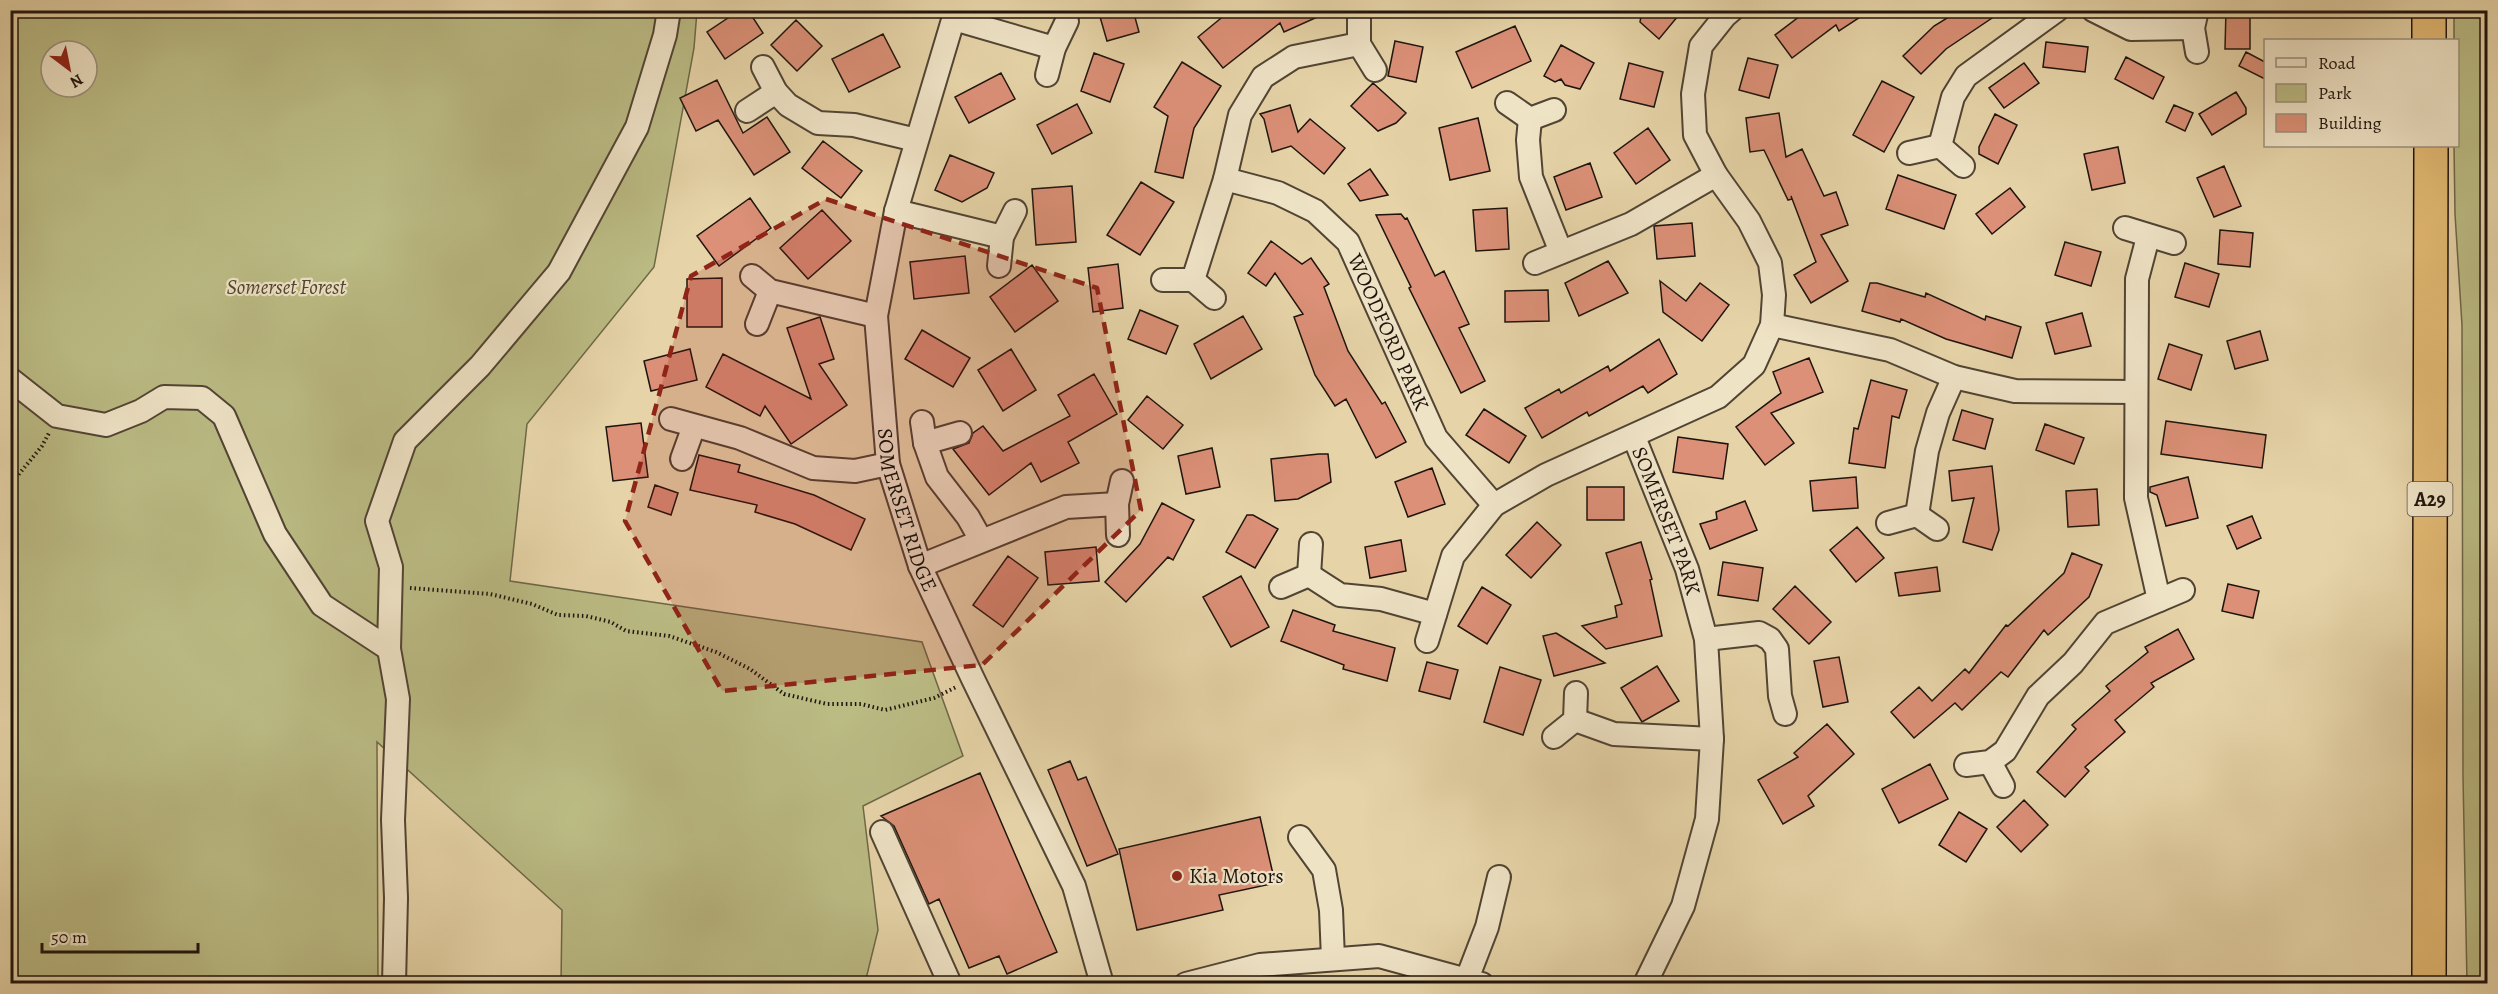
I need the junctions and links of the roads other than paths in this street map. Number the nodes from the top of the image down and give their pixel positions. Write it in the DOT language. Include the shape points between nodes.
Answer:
graph roads {
  1 [pos="669,10"];
  2 [pos="1732,10"];
  3 [pos="2056,10"];
  4 [pos="2093,10"];
  5 [pos="2429,10"];
  6 [pos="955,15"];
  7 [pos="1359,17"];
  8 [pos="2195,19"];
  9 [pos="1067,21"];
  10 [pos="2429,39"];
  11 [pos="1359,44"];
  12 [pos="1054,48"];
  13 [pos="2197,52"];
  14 [pos="763,67"];
  15 [pos="1376,70"];
  16 [pos="1047,75"];
  17 [pos="776,92"];
  18 [pos="1507,104"];
  19 [pos="1554,110"];
  20 [pos="747,111"];
  21 [pos="1530,119"];
  22 [pos="916,140"];
  23 [pos="1940,146"];
  24 [pos="2431,147"];
  25 [pos="1909,153"];
  26 [pos="1963,166"];
  27 [pos="1716,175"];
  28 [pos="1225,179"];
  29 [pos="896,211"];
  30 [pos="1015,211"];
  31 [pos="2125,228"];
  32 [pos="1002,237"];
  33 [pos="2148,237"];
  34 [pos="2174,243"];
  35 [pos="1561,252"];
  36 [pos="1535,263"];
  37 [pos="999,266"];
  38 [pos="752,276"];
  39 [pos="1163,280"];
  40 [pos="1193,280"];
  41 [pos="770,291"];
  42 [pos="1214,298"];
  43 [pos="876,316"];
  44 [pos="757,324"];
  45 [pos="1772,325"];
  46 [pos="1954,376"];
  47 [pos="10,379"];
  48 [pos="2136,392"];
  49 [pos="671,419"];
  50 [pos="694,426"];
  51 [pos="960,433"];
  52 [pos="1634,437"];
  53 [pos="682,459"];
  54 [pos="888,464"];
  55 [pos="1122,482"];
  56 [pos="1117,504"];
  57 [pos="1494,505"];
  58 [pos="1917,516"];
  59 [pos="1888,522"];
  60 [pos="1937,529"];
  61 [pos="1118,535"];
  62 [pos="981,540"];
  63 [pos="1311,544"];
  64 [pos="920,566"];
  65 [pos="1309,575"];
  66 [pos="1281,587"];
  67 [pos="2183,590"];
  68 [pos="2159,600"];
  69 [pos="1435,614"];
  70 [pos="1706,639"];
  71 [pos="1427,641"];
  72 [pos="389,649"];
  73 [pos="1576,693"];
  74 [pos="1785,714"];
  75 [pos="1575,720"];
  76 [pos="1554,737"];
  77 [pos="1712,739"];
  78 [pos="1990,762"];
  79 [pos="1966,765"];
  80 [pos="2003,786"];
  81 [pos="882,832"];
  82 [pos="1300,837"];
  83 [pos="1499,877"];
  84 [pos="1333,959"];
  85 [pos="1475,981"];
  86 [pos="394,984"];
  87 [pos="950,984"];
  88 [pos="1102,984"];
  89 [pos="1186,984"];
  90 [pos="1645,984"];
  91 [pos="2429,984"];
  1 -- 72 [label="street" via="637,127 559,272 480,366 405,441 377,521 391,567"];
  2 -- 27 [label="street, SOMERSET PARK" via="1701,46 1693,94 1695,135"];
  3 -- 23 [label="street" via="1966,76 1953,97"];
  4 -- 8 [label="street" via="2131,29"];
  5 -- 10 [label="highway"];
  6 -- 12 [label="street"];
  6 -- 22 [label="street, SOMERSET RIDGE"];
  7 -- 11 [label="street"];
  8 -- 13 [label="street"];
  9 -- 12 [label="street"];
  11 -- 15 [label="street"];
  11 -- 28 [label="street" via="1294,57 1263,77 1240,116"];
  12 -- 16 [label="street"];
  14 -- 17 [label="street"];
  17 -- 20 [label="street"];
  17 -- 22 [label="street" via="788,105 818,123 854,125"];
  18 -- 21 [label="street"];
  19 -- 21 [label="street"];
  21 -- 35 [label="street" via="1531,177"];
  22 -- 29 [label="street, SOMERSET RIDGE"];
  23 -- 25 [label="street"];
  23 -- 26 [label="street"];
  24 -- 91 [label="highway, A29"];
  27 -- 35 [label="street" via="1631,224"];
  27 -- 45 [label="street, SOMERSET PARK" via="1749,221 1770,263"];
  28 -- 40 [label="street"];
  28 -- 57 [label="street, WOODFORD PARK" via="1278,193 1315,211 1348,242 1436,438"];
  29 -- 32 [label="street"];
  29 -- 43 [label="street, SOMERSET RIDGE"];
  30 -- 32 [label="street"];
  31 -- 33 [label="street"];
  32 -- 37 [label="street"];
  33 -- 34 [label="street"];
  33 -- 48 [label="street" via="2137,279"];
  35 -- 36 [label="street"];
  38 -- 41 [label="street"];
  39 -- 40 [label="street"];
  40 -- 42 [label="street"];
  41 -- 43 [label="street"];
  41 -- 44 [label="street"];
  43 -- 54 [label="street, SOMERSET RIDGE"];
  45 -- 46 [label="street" via="1890,350"];
  45 -- 52 [label="street, SOMERSET PARK" via="1754,365 1718,397"];
  46 -- 48 [label="street" via="2015,391"];
  46 -- 58 [label="street" via="1938,413"];
  47 -- 72 [label="street" via="57,416 106,425 164,397 202,398 224,416 275,534 322,605"];
  48 -- 68 [label="street" via="2136,498"];
  49 -- 50 [label="street"];
  50 -- 53 [label="street"];
  50 -- 54 [label="street" via="740,438 813,468 855,471"];
  51 -- 62 [label="street" via="924,432 937,477"];
  52 -- 57 [label="street" via="1546,475"];
  52 -- 70 [label="street, SOMERSET PARK" via="1687,569"];
  54 -- 64 [label="street, SOMERSET RIDGE"];
  55 -- 56 [label="street"];
  56 -- 61 [label="street"];
  56 -- 62 [label="street" via="1066,507"];
  57 -- 69 [label="street" via="1453,556"];
  58 -- 59 [label="street"];
  58 -- 60 [label="street"];
  62 -- 64 [label="street"];
  63 -- 65 [label="street"];
  64 -- 88 [label="street, SOMERSET RIDGE" via="1074,886"];
  65 -- 66 [label="street"];
  65 -- 69 [label="street" via="1340,595 1381,599"];
  67 -- 68 [label="street"];
  68 -- 78 [label="street" via="2105,623 2073,663 2038,696 2005,752"];
  69 -- 71 [label="street"];
  70 -- 74 [label="street" via="1759,633 1770,639 1777,649"];
  70 -- 77 [label="street, SOMERSET PARK"];
  72 -- 86 [label="street" via="398,699 393,800"];
  73 -- 75 [label="street"];
  75 -- 76 [label="street"];
  75 -- 77 [label="street" via="1614,734"];
  77 -- 90 [label="street, SOMERSET PARK" via="1707,819 1683,906"];
  78 -- 79 [label="street"];
  78 -- 80 [label="street"];
  81 -- 87 [label="street"];
  82 -- 84 [label="street" via="1324,870"];
  83 -- 85 [label="street"];
  84 -- 85 [label="street" via="1379,956"];
  84 -- 89 [label="street" via="1260,965"];
}
